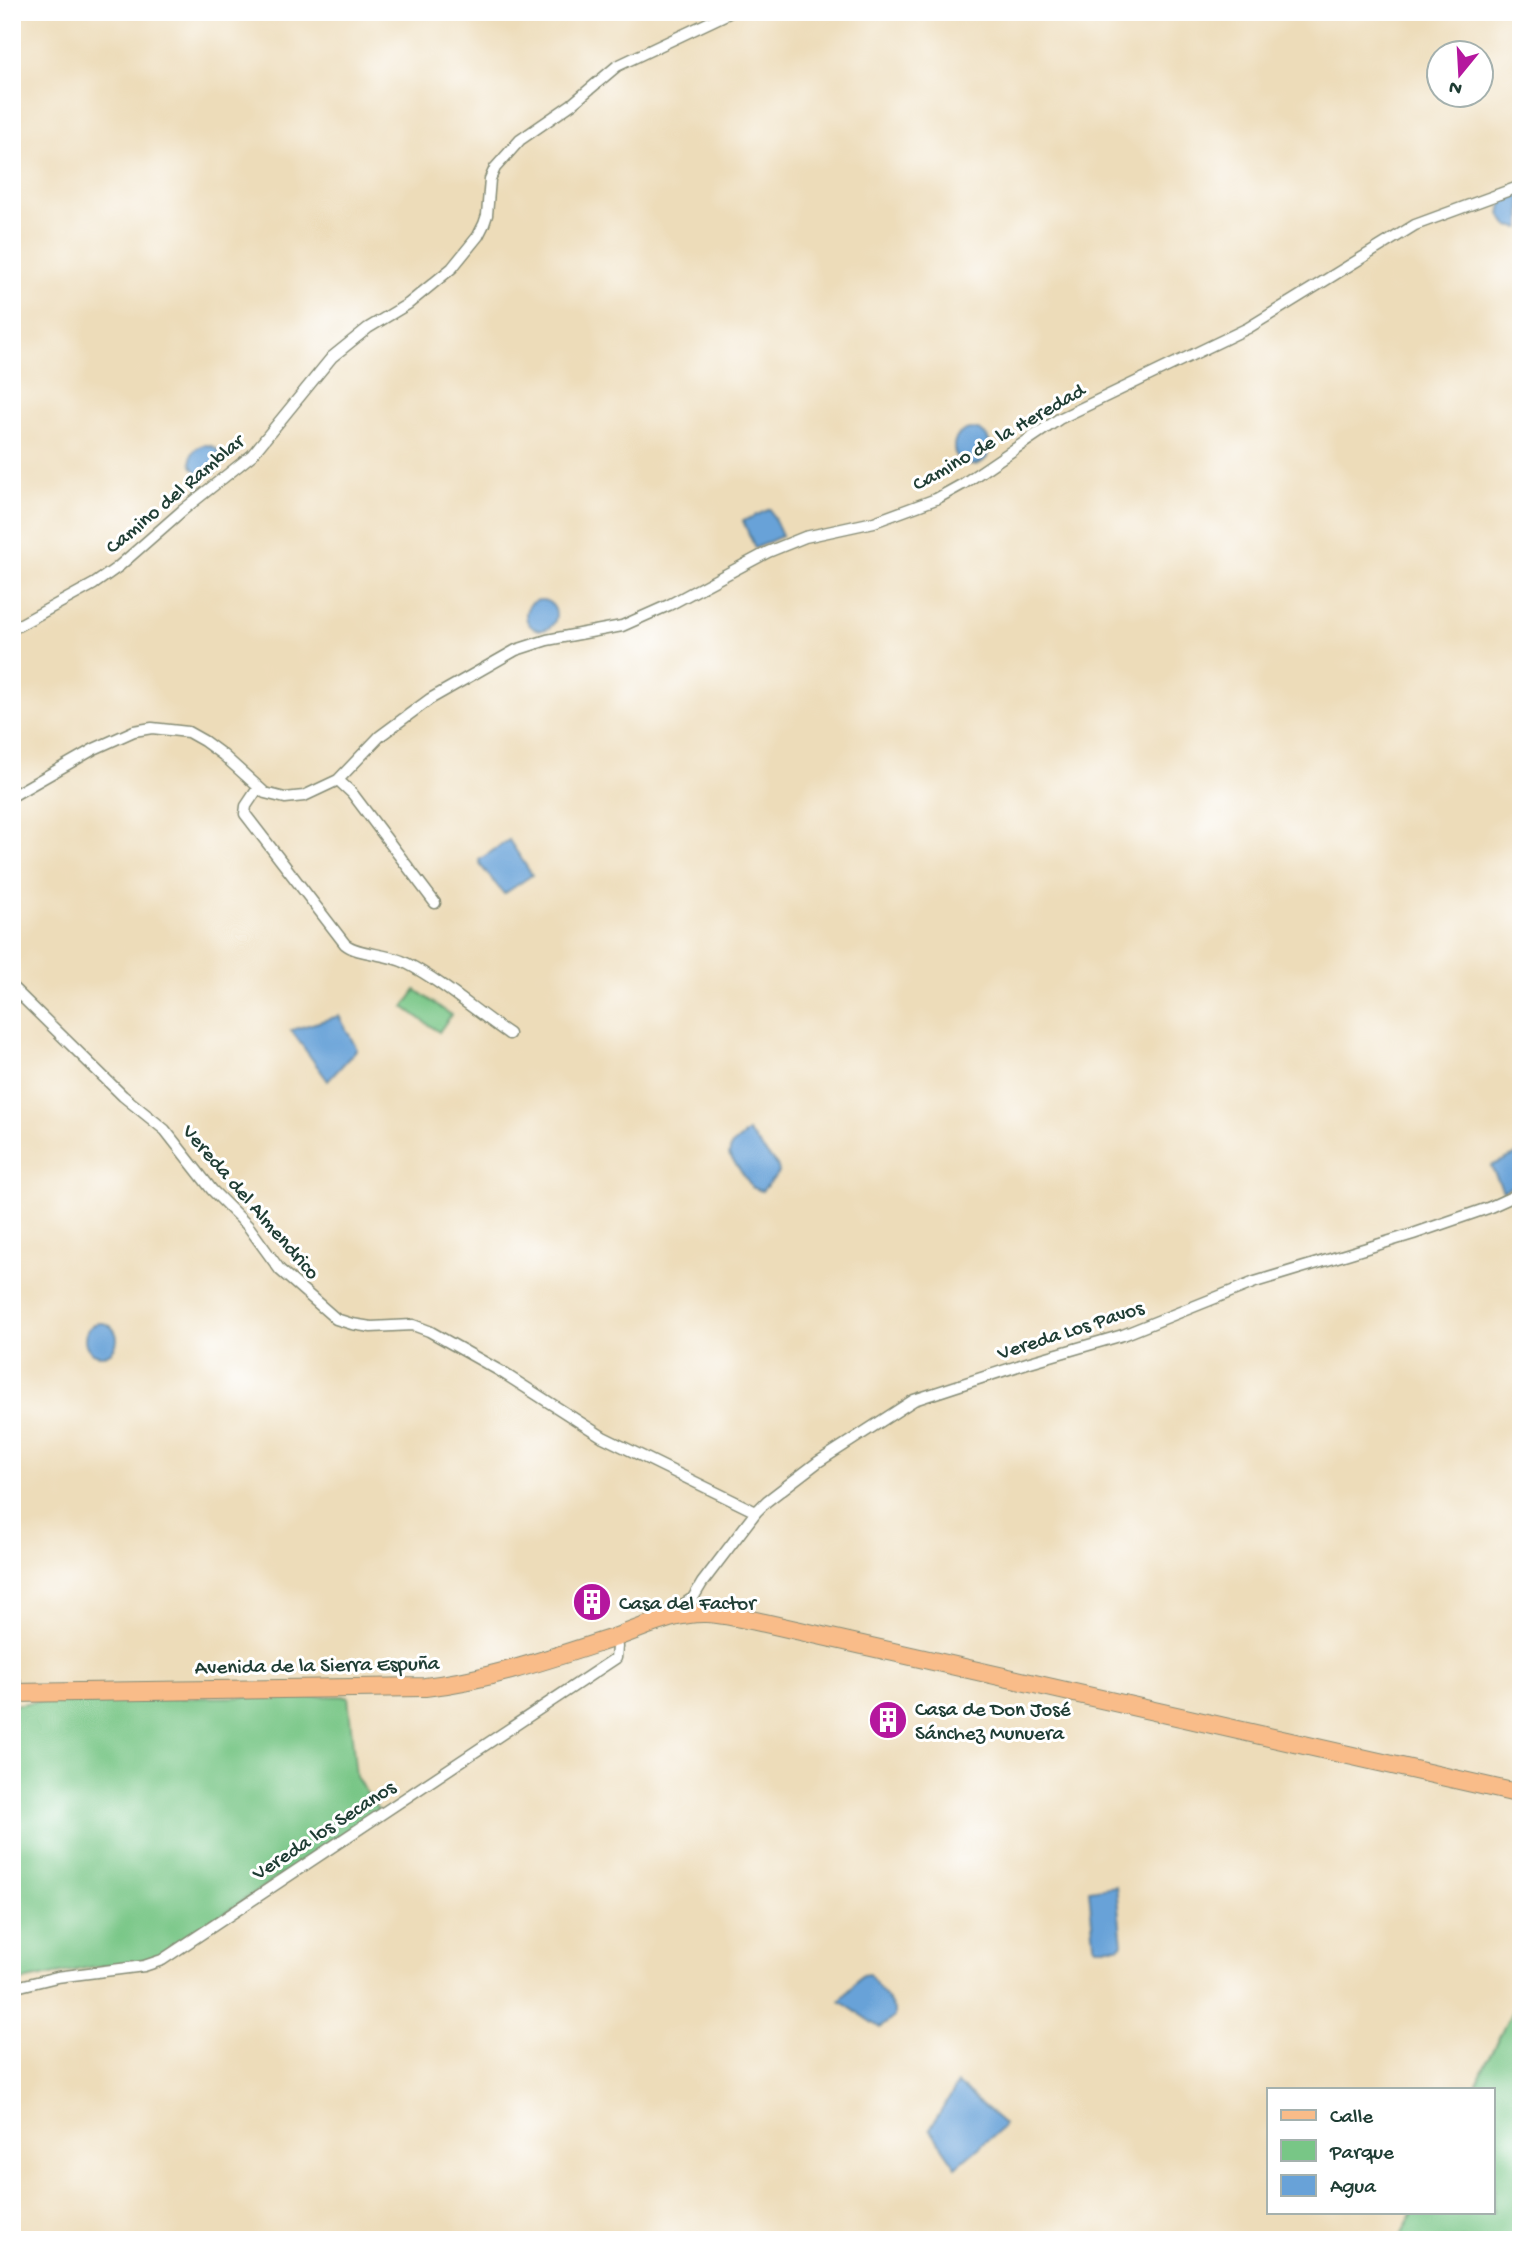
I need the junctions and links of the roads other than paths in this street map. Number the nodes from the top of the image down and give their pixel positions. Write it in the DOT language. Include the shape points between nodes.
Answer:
graph roads {
  1 [pos="731,12"];
  2 [pos="1521,186"];
  3 [pos="12,629"];
  4 [pos="338,780"];
  5 [pos="258,788"];
  6 [pos="12,796"];
  7 [pos="435,903"];
  8 [pos="12,987"];
  9 [pos="509,1034"];
  10 [pos="1521,1193"];
  11 [pos="756,1512"];
  12 [pos="691,1606"];
  13 [pos="614,1637"];
  14 [pos="12,1672"];
  15 [pos="14,1696"];
  16 [pos="1521,1794"];
  17 [pos="12,1988"];
  1 -- 3 [label="street, Camino del Ramblar" via="617,66 520,140 495,169 484,225 452,268 332,357 251,455 118,566"];
  2 -- 4 [label="street, Camino de la Heredad" via="1415,225 1248,328 1059,419 936,499 768,552 622,626 516,650 412,712 380,736"];
  4 -- 5 [label="street, Camino de la Heredad" via="295,798 278,798"];
  4 -- 7 [label="street"];
  5 -- 6 [label="street, Camino de la Heredad" via="204,741 188,732 152,728 94,749"];
  5 -- 9 [label="street" via="245,814 345,944 410,964"];
  8 -- 11 [label="street, Vereda del Almendrico" via="123,1096 165,1129 280,1270 336,1319 371,1326 413,1325 429,1331 603,1437"];
  10 -- 11 [label="street, Vereda Los Pavos" via="1413,1234 1255,1282 1123,1335 914,1401 818,1462"];
  11 -- 12 [label="street, Vereda Los Pavos"];
  12 -- 13 [label="main road, Avenida de la Sierra Espuña"];
  12 -- 16 [label="main road, Avenida de la Sierra Espuña" via="706,1613"];
  13 -- 15 [label="main road, Avenida de la Sierra Espuña" via="482,1678 425,1687"];
  13 -- 17 [label="street, Vereda los Secanos" via="616,1658 162,1960"];
  14 -- 15 [label="street"];
}
